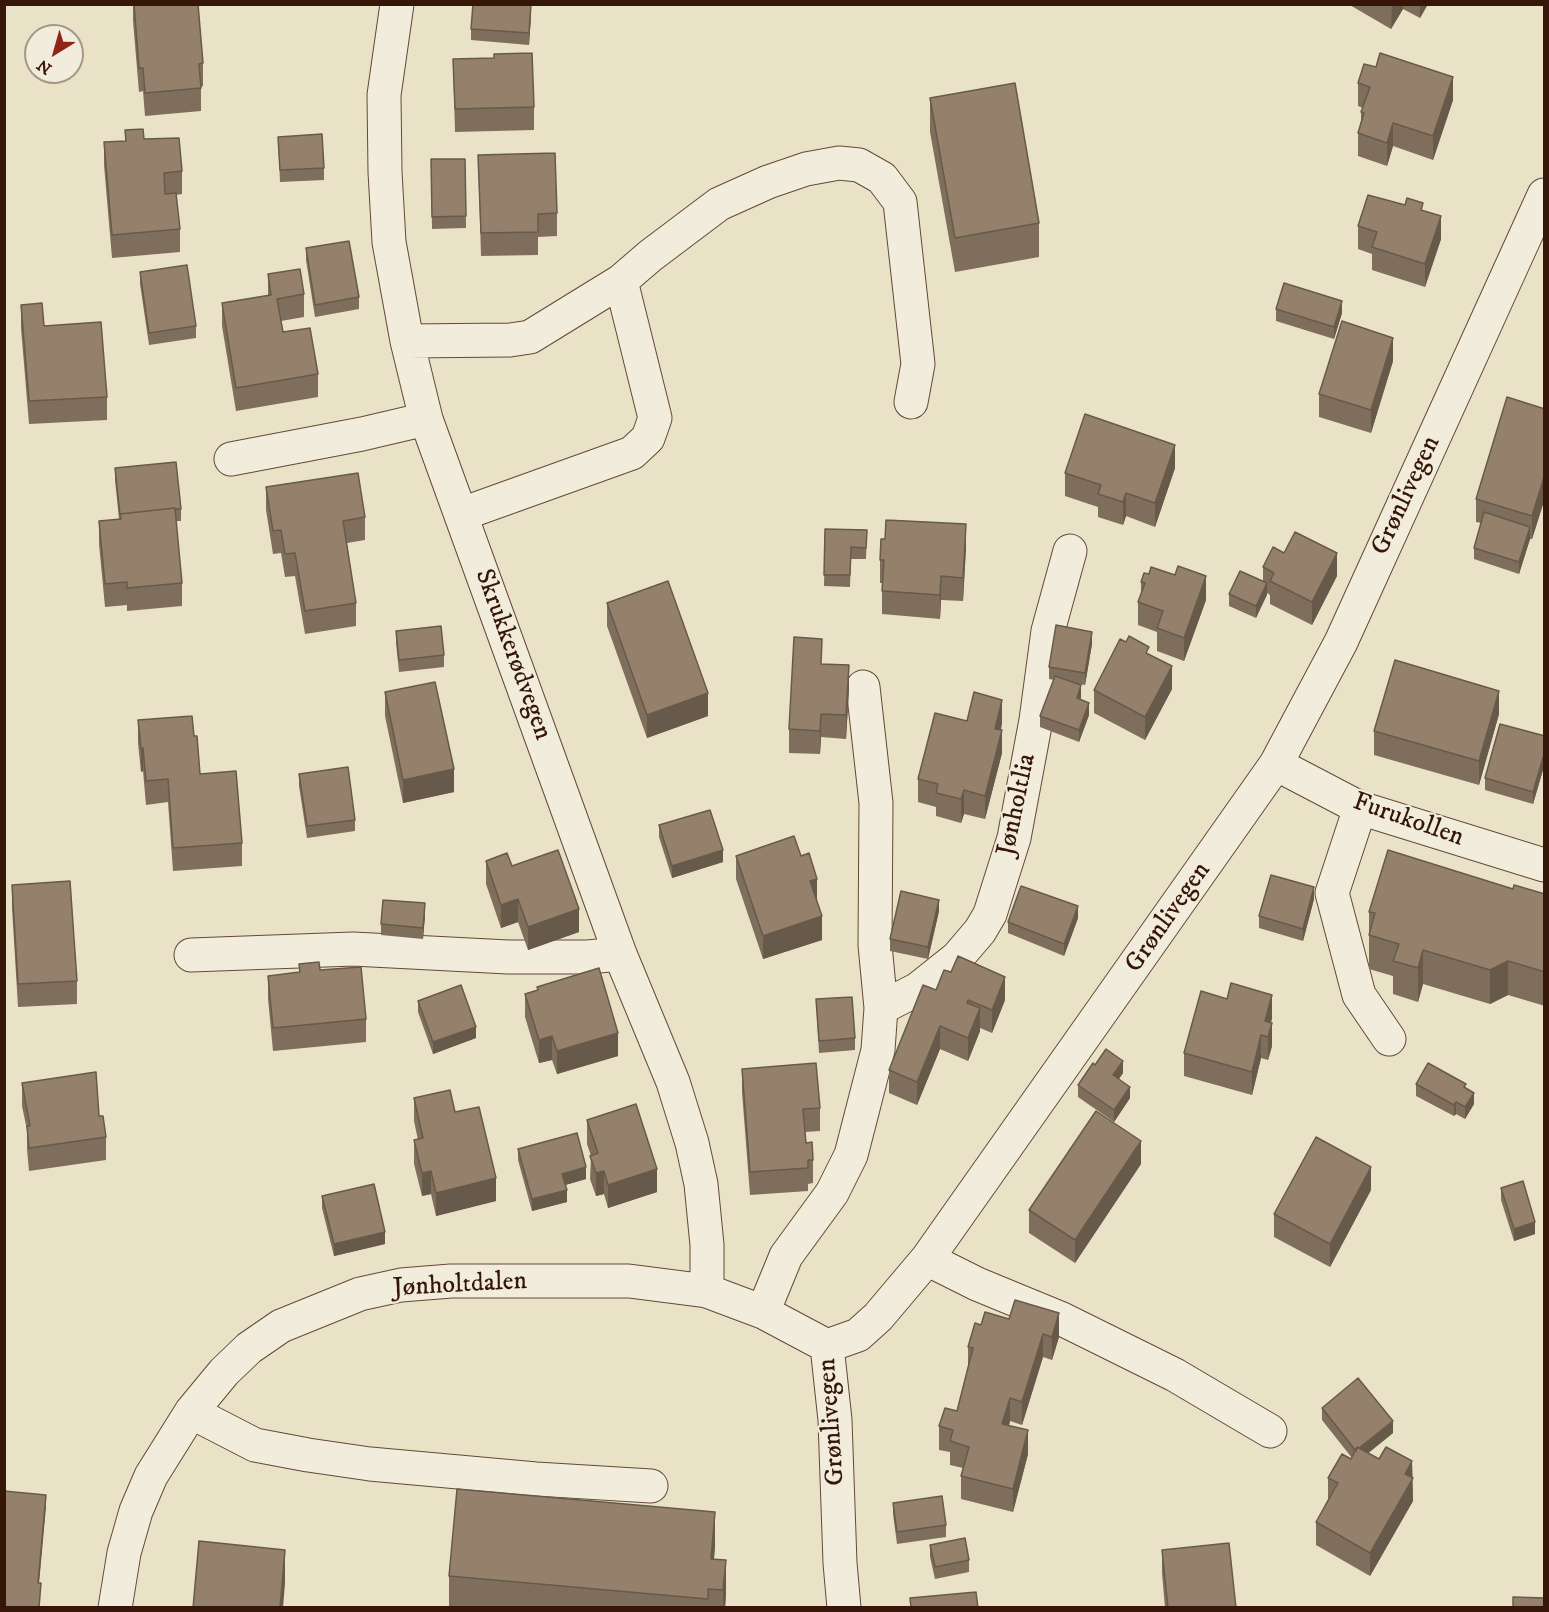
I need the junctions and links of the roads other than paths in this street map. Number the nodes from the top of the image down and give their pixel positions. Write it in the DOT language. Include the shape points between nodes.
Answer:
graph roads {
  1 [pos="397,4"];
  2 [pos="1545,195"];
  3 [pos="621,281"];
  4 [pos="407,341"];
  5 [pos="910,402"];
  6 [pos="426,419"];
  7 [pos="231,459"];
  8 [pos="462,514"];
  9 [pos="1070,551"];
  10 [pos="863,687"];
  11 [pos="1276,764"];
  12 [pos="1360,808"];
  13 [pos="1545,865"];
  14 [pos="620,954"];
  15 [pos="191,955"];
  16 [pos="881,1008"];
  17 [pos="1389,1039"];
  18 [pos="927,1260"];
  19 [pos="707,1291"];
  20 [pos="763,1312"];
  21 [pos="827,1346"];
  22 [pos="191,1412"];
  23 [pos="1270,1431"];
  24 [pos="651,1486"];
  25 [pos="115,1608"];
  26 [pos="844,1608"];
  1 -- 4 [label="street, Skrukkerødvegen" via="384,95 385,172 389,242"];
  2 -- 11 [label="street, Grønlivegen" via="1341,642"];
  3 -- 4 [label="street" via="530,337"];
  3 -- 5 [label="street" via="720,204 806,169 839,163 859,165 882,178 900,202 918,364"];
  3 -- 8 [label="street" via="655,418 648,438 632,453"];
  4 -- 6 [label="street, Skrukkerødvegen"];
  6 -- 7 [label="street"];
  6 -- 8 [label="street, Skrukkerødvegen"];
  8 -- 14 [label="street, Skrukkerødvegen"];
  9 -- 16 [label="street, Jønholtlia" via="1048,631 1014,838 990,914 957,958 918,989"];
  10 -- 16 [label="street" via="876,803 875,945"];
  11 -- 12 [label="street, Furukollen"];
  11 -- 18 [label="street, Grønlivegen"];
  12 -- 13 [label="street, Furukollen"];
  12 -- 17 [label="street" via="1332,893 1359,994"];
  14 -- 15 [label="street" via="508,957 353,949"];
  14 -- 19 [label="street, Skrukkerødvegen" via="673,1082 692,1143 701,1184"];
  16 -- 20 [label="street" via="878,1050 851,1155 832,1193 786,1256"];
  18 -- 21 [label="street, Grønlivegen" via="858,1335"];
  18 -- 23 [label="street" via="1062,1319 1175,1375"];
  19 -- 20 [label="street, Jønholtdalen"];
  19 -- 22 [label="street, Jønholtdalen" via="628,1281 452,1281 401,1285 360,1294 281,1326 249,1348"];
  20 -- 21 [label="street, Jønholtdalen"];
  21 -- 26 [label="street, Grønlivegen" via="835,1420"];
  22 -- 24 [label="street" via="255,1445 308,1455 489,1475"];
  22 -- 25 [label="street, Jønholtdalen" via="151,1476 136,1511"];
}
